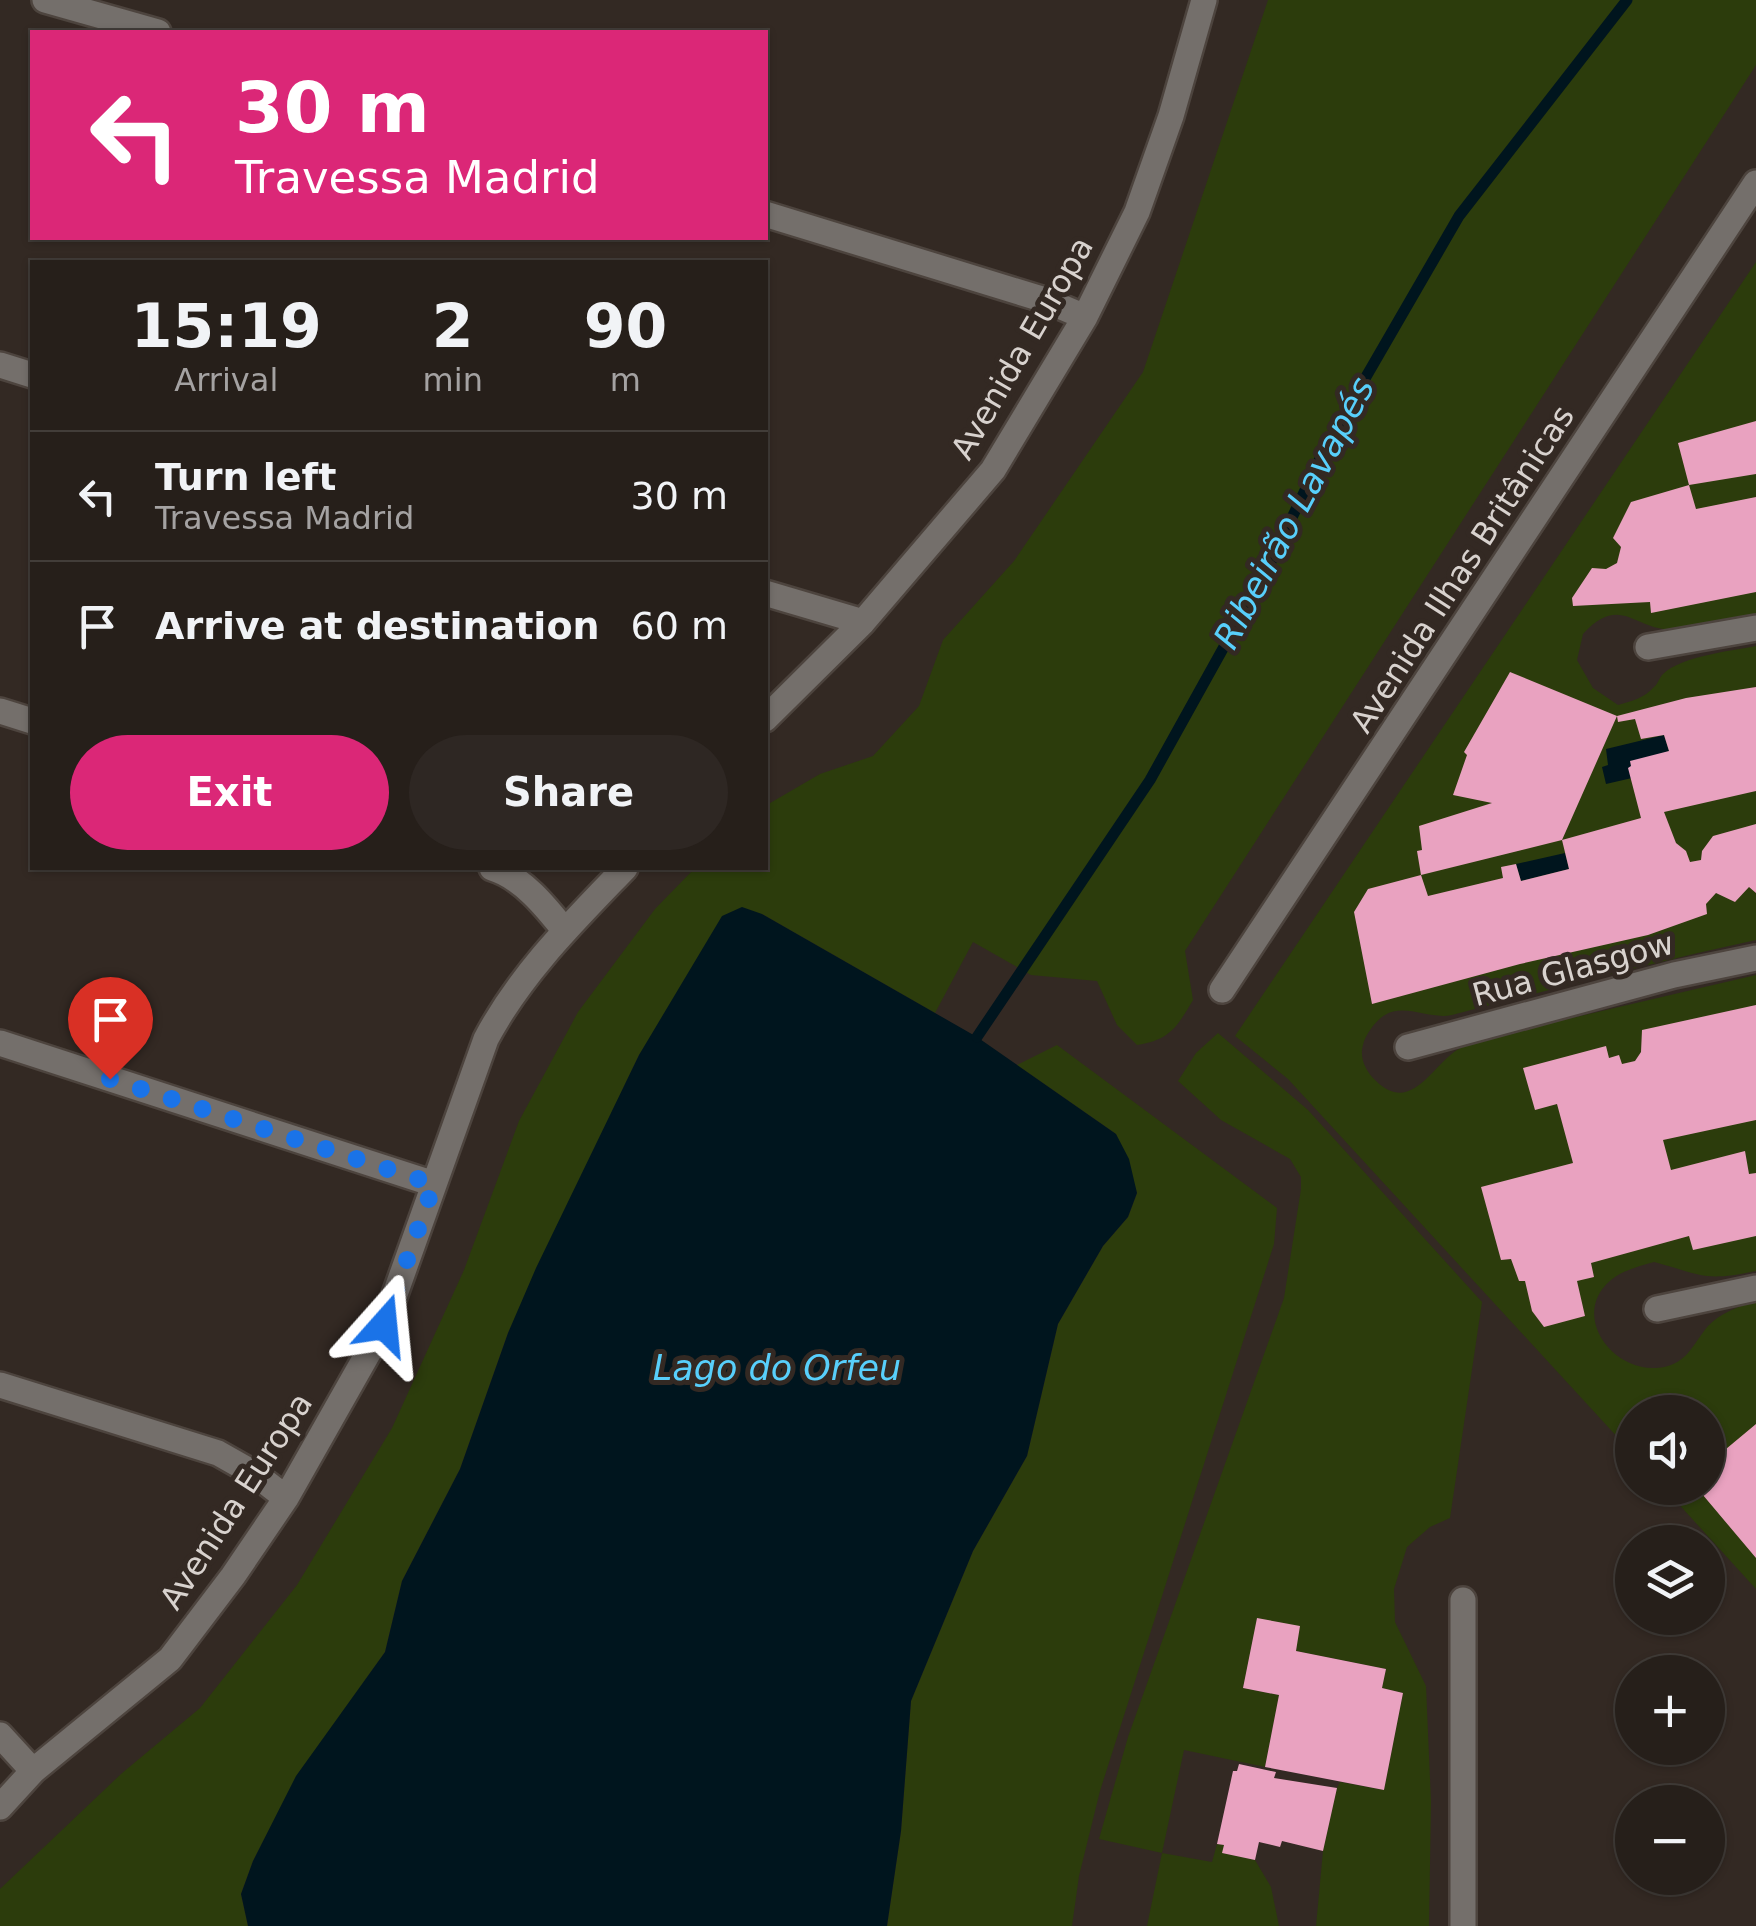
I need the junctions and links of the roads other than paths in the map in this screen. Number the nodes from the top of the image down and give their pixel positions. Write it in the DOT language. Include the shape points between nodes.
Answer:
graph roads {
  1 [pos="45,0"];
  2 [pos="1204,0"];
  3 [pos="151,30"];
  4 [pos="1756,183"];
  5 [pos="768,215"];
  6 [pos="1084,317"];
  7 [pos="0,365"];
  8 [pos="30,374"];
  9 [pos="768,594"];
  10 [pos="863,622"];
  11 [pos="1756,628"];
  12 [pos="1648,647"];
  13 [pos="0,711"];
  14 [pos="768,716"];
  15 [pos="30,721"];
  16 [pos="499,870"];
  17 [pos="623,870"];
  18 [pos="565,931"];
  19 [pos="1756,958"];
  20 [pos="1222,990"];
  21 [pos="0,1043"];
  22 [pos="1408,1047"];
  23 [pos="434,1184"];
  24 [pos="1756,1288"];
  25 [pos="1657,1310"];
  26 [pos="0,1385"];
  27 [pos="286,1498"];
  28 [pos="1462,1600"];
  29 [pos="0,1735"];
  30 [pos="33,1771"];
  31 [pos="0,1807"];
  32 [pos="1463,1926"];
  1 -- 3 [label="street"];
  2 -- 6 [label="street, Avenida Europa" via="1136,212"];
  4 -- 20 [label="street, Avenida Ilhas Britânicas"];
  5 -- 6 [label="street"];
  6 -- 10 [label="street, Avenida Europa" via="993,470"];
  7 -- 8 [label="street"];
  9 -- 10 [label="street"];
  10 -- 14 [label="street, Avenida Europa"];
  11 -- 12 [label="street"];
  13 -- 15 [label="street"];
  16 -- 18 [label="street"];
  17 -- 18 [label="street, Avenida Europa"];
  18 -- 23 [label="street, Avenida Europa" via="524,977 493,1027"];
  19 -- 22 [label="street, Rua Glasgow"];
  21 -- 23 [label="street"];
  23 -- 27 [label="street, Avenida Europa" via="384,1325"];
  24 -- 25 [label="street"];
  26 -- 27 [label="street" via="218,1453"];
  27 -- 30 [label="street, Avenida Europa" via="170,1660"];
  28 -- 32 [label="street"];
  29 -- 30 [label="street"];
  30 -- 31 [label="street, Avenida Europa"];
}
